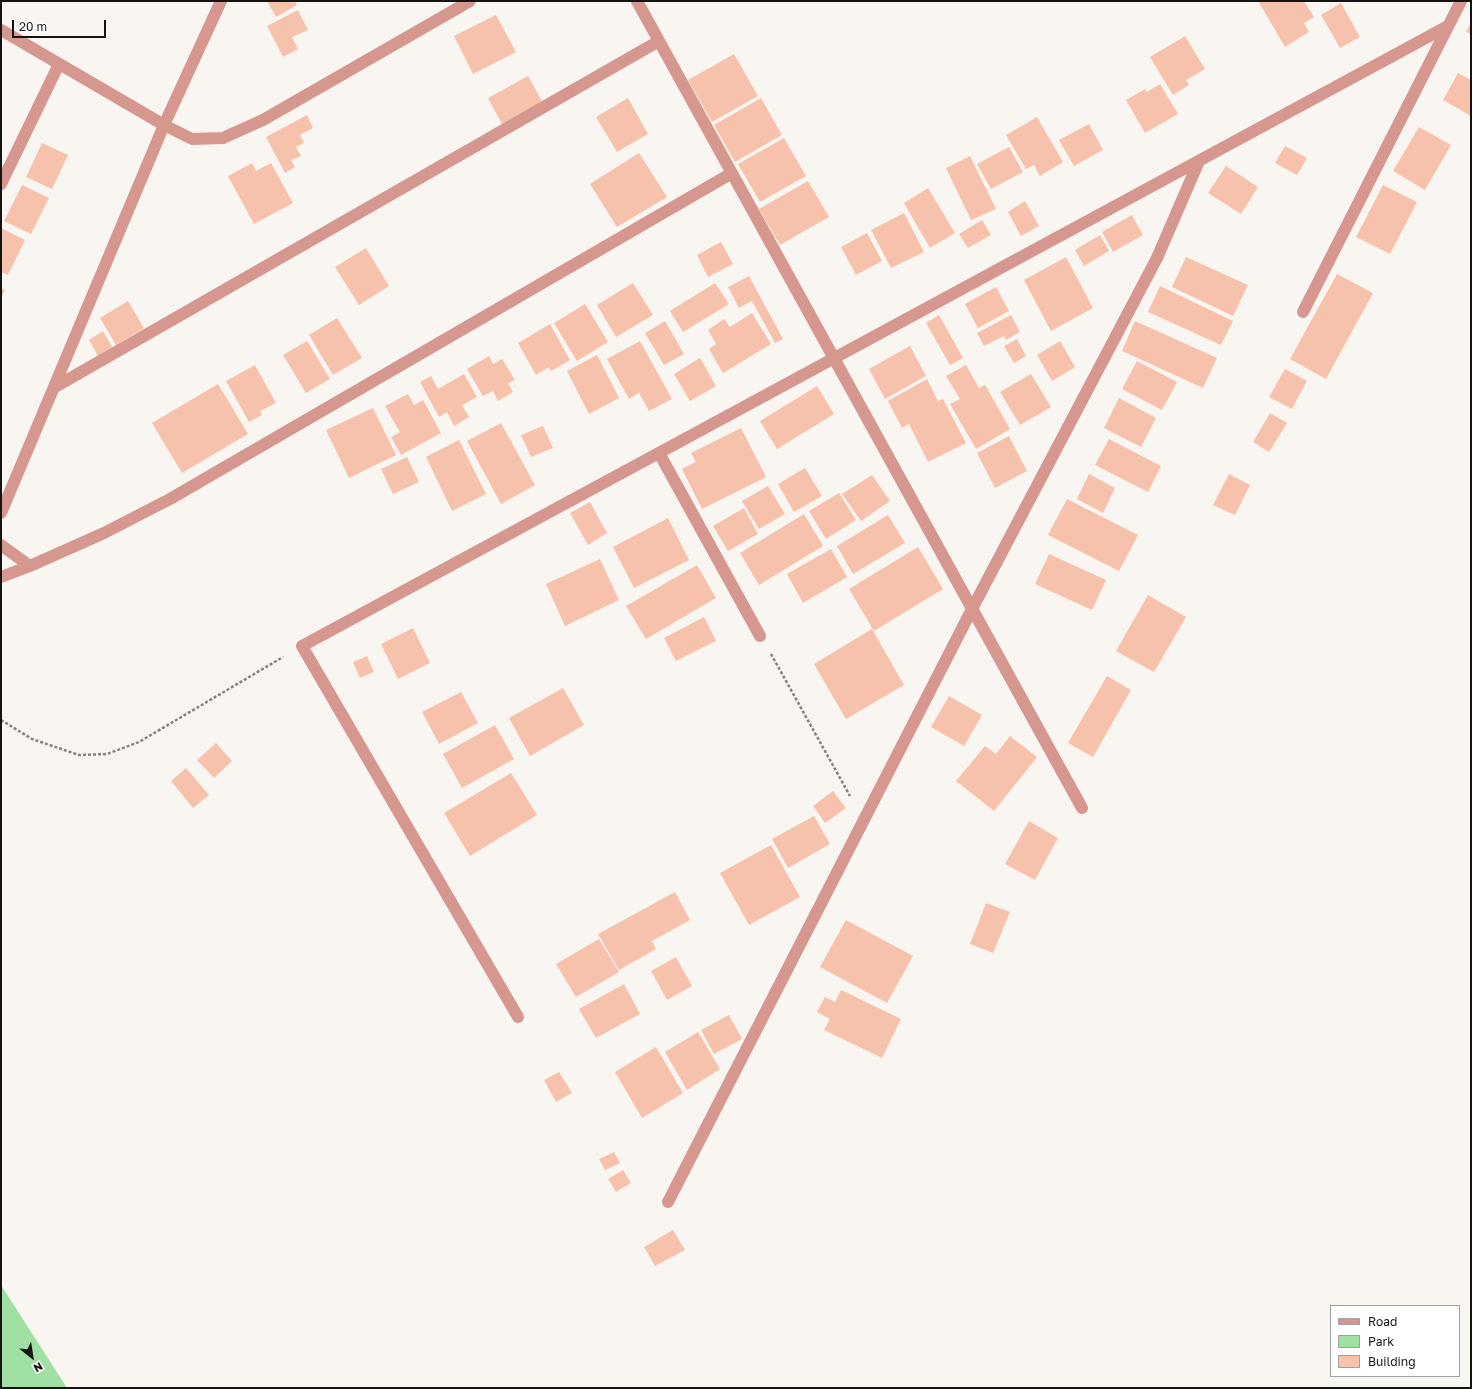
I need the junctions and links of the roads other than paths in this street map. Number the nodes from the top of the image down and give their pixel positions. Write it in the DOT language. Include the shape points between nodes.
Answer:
graph roads {
  1 [pos="222,1"];
  2 [pos="470,1"];
  3 [pos="637,1"];
  4 [pos="1461,1"];
  5 [pos="1448,26"];
  6 [pos="1,30"];
  7 [pos="659,41"];
  8 [pos="59,64"];
  9 [pos="164,125"];
  10 [pos="1199,161"];
  11 [pos="732,173"];
  12 [pos="2,179"];
  13 [pos="1303,312"];
  14 [pos="834,358"];
  15 [pos="55,387"];
  16 [pos="659,453"];
  17 [pos="1,513"];
  18 [pos="1,545"];
  19 [pos="30,566"];
  20 [pos="1,577"];
  21 [pos="972,609"];
  22 [pos="760,636"];
  23 [pos="1082,808"];
  24 [pos="518,1017"];
  25 [pos="668,1202"];
  1 -- 9 [label="street"];
  2 -- 9 [label="street" via="263,120 223,138 192,139"];
  3 -- 7 [label="street"];
  4 -- 5 [label="street"];
  5 -- 10 [label="street"];
  5 -- 13 [label="street"];
  6 -- 8 [label="street"];
  7 -- 11 [label="street"];
  7 -- 15 [label="street"];
  8 -- 9 [label="street"];
  8 -- 12 [label="street"];
  9 -- 15 [label="street"];
  10 -- 14 [label="street"];
  10 -- 21 [label="street" via="1157,258"];
  11 -- 14 [label="street"];
  11 -- 19 [label="street" via="170,499 104,533"];
  14 -- 16 [label="street"];
  14 -- 21 [label="street"];
  15 -- 17 [label="street"];
  16 -- 22 [label="street"];
  16 -- 24 [label="street" via="302,646"];
  18 -- 19 [label="street"];
  19 -- 20 [label="street"];
  21 -- 23 [label="street"];
  21 -- 25 [label="street"];
}
